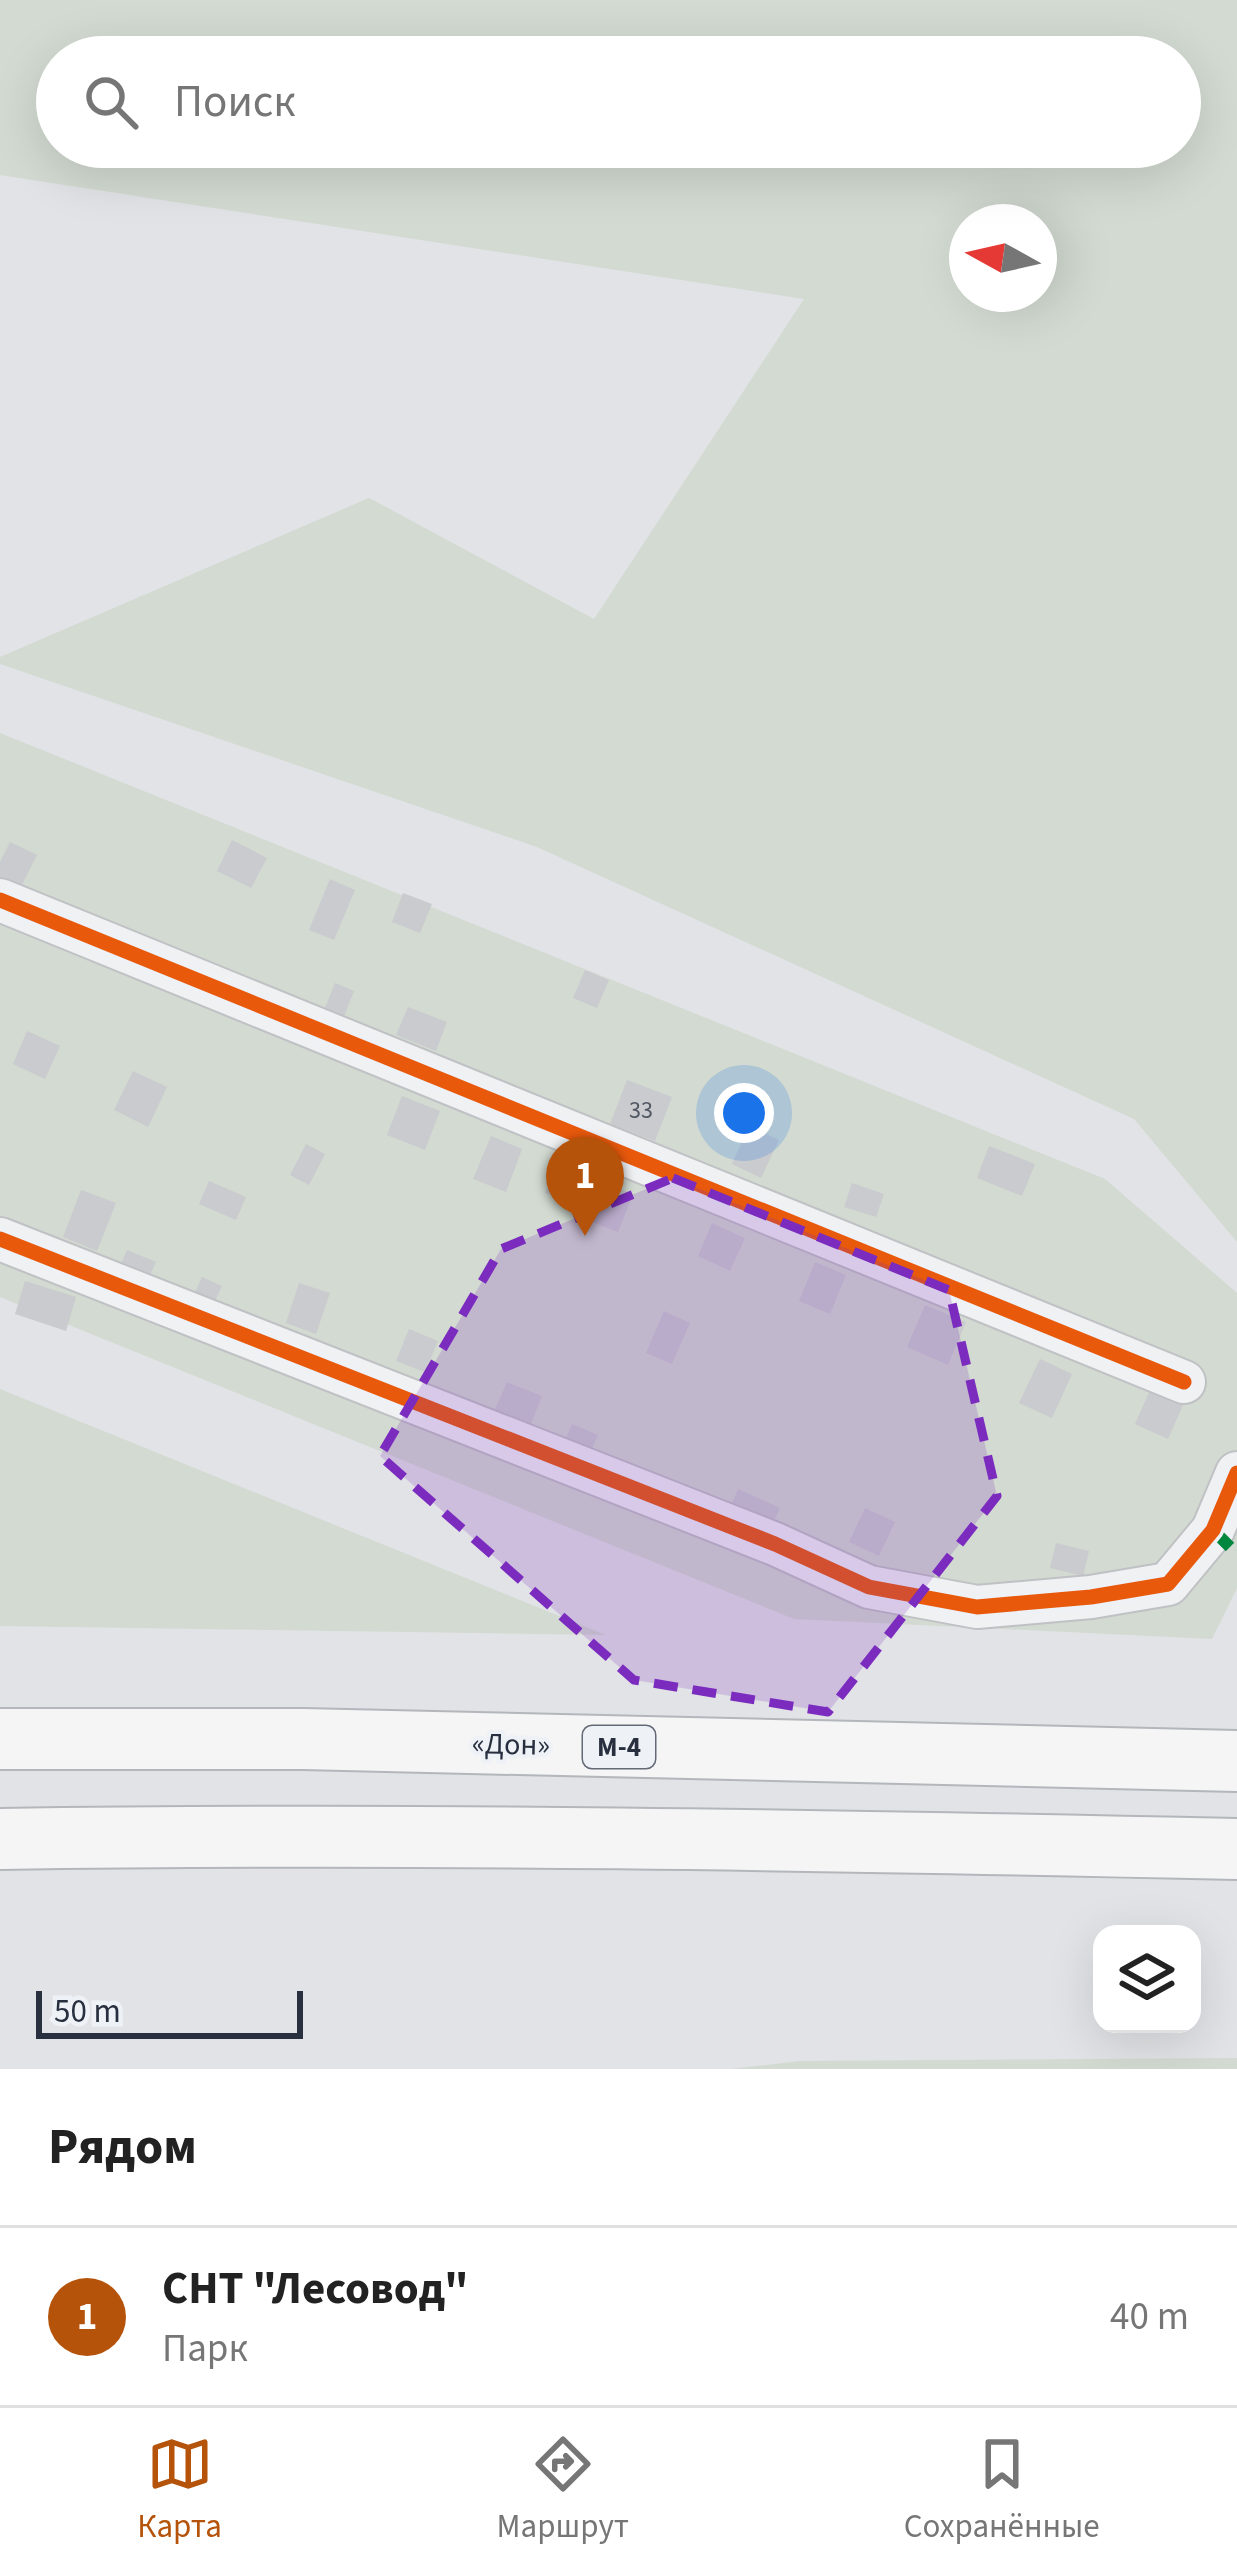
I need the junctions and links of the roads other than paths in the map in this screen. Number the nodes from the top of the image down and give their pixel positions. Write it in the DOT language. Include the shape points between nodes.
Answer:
graph roads {
  1 [pos="0,900"];
  2 [pos="0,1238"];
  3 [pos="1184,1382"];
  4 [pos="1237,1473"];
  5 [pos="0,1739"];
  6 [pos="1237,1761"];
  7 [pos="0,1839"];
  8 [pos="1237,1850"];
  1 -- 3 [label="street"];
  2 -- 4 [label="street" via="869,1587 977,1607 1168,1584 1213,1530"];
  5 -- 6 [label="highway, «Дон» / М-4"];
  7 -- 8 [label="highway" via="349,1834"];
}
